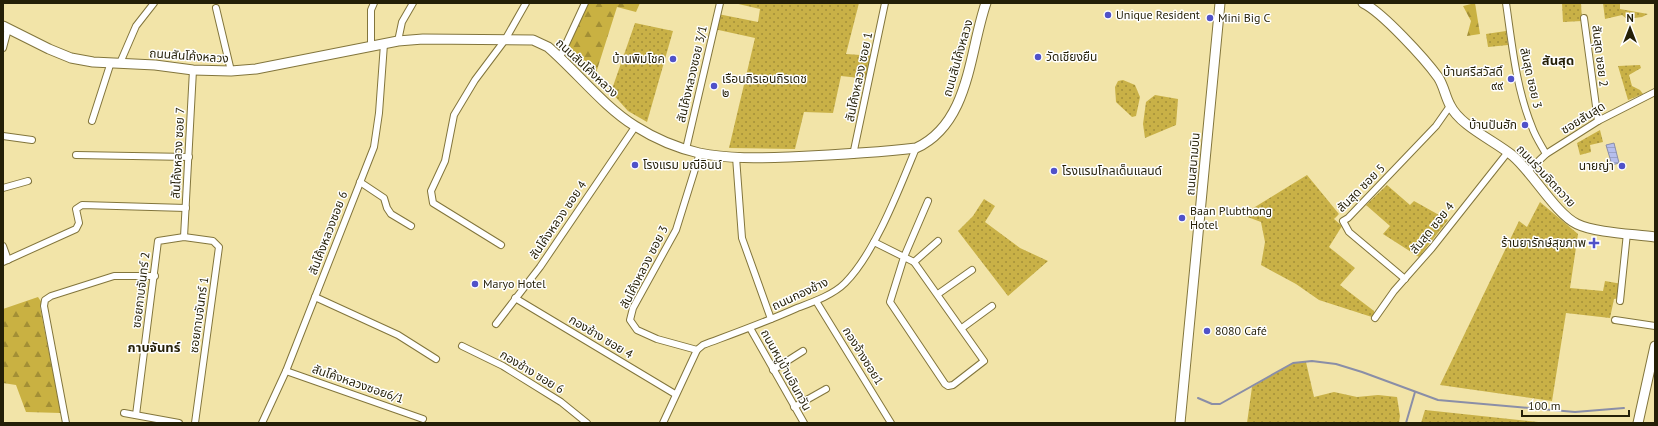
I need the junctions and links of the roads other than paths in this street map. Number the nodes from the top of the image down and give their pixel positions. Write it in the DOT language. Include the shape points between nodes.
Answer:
graph roads {
  1 [pos="154,3"];
  2 [pos="374,3"];
  3 [pos="413,3"];
  4 [pos="526,3"];
  5 [pos="585,3"];
  6 [pos="720,3"];
  7 [pos="885,3"];
  8 [pos="986,3"];
  9 [pos="1220,3"];
  10 [pos="1363,3"];
  11 [pos="1506,3"];
  12 [pos="216,8"];
  13 [pos="1584,18"];
  14 [pos="6,28"];
  15 [pos="505,40"];
  16 [pos="398,41"];
  17 [pos="384,44"];
  18 [pos="371,47"];
  19 [pos="3,48"];
  20 [pos="560,57"];
  21 [pos="116,63"];
  22 [pos="193,70"];
  23 [pos="231,71"];
  24 [pos="1655,92"];
  25 [pos="1450,106"];
  26 [pos="92,121"];
  27 [pos="1598,121"];
  28 [pos="635,127"];
  29 [pos="3,136"];
  30 [pos="32,140"];
  31 [pos="916,148"];
  32 [pos="686,149"];
  33 [pos="1508,152"];
  34 [pos="700,153"];
  35 [pos="1546,154"];
  36 [pos="76,155"];
  37 [pos="853,155"];
  38 [pos="189,157"];
  39 [pos="736,157"];
  40 [pos="1527,172"];
  41 [pos="28,181"];
  42 [pos="360,182"];
  43 [pos="3,188"];
  44 [pos="928,201"];
  45 [pos="186,208"];
  46 [pos="411,226"];
  47 [pos="1627,233"];
  48 [pos="184,237"];
  49 [pos="1655,237"];
  50 [pos="938,241"];
  51 [pos="874,242"];
  52 [pos="501,245"];
  53 [pos="3,246"];
  54 [pos="904,257"];
  55 [pos="6,261"];
  56 [pos="914,262"];
  57 [pos="972,270"];
  58 [pos="155,276"];
  59 [pos="1405,279"];
  60 [pos="938,294"];
  61 [pos="315,297"];
  62 [pos="515,298"];
  63 [pos="816,301"];
  64 [pos="1620,301"];
  65 [pos="992,306"];
  66 [pos="1375,318"];
  67 [pos="771,319"];
  68 [pos="1615,320"];
  69 [pos="496,324"];
  70 [pos="1655,326"];
  71 [pos="750,328"];
  72 [pos="962,328"];
  73 [pos="462,346"];
  74 [pos="1655,346"];
  75 [pos="696,350"];
  76 [pos="803,351"];
  77 [pos="1654,356"];
  78 [pos="436,359"];
  79 [pos="774,370"];
  80 [pos="286,371"];
  81 [pos="826,389"];
  82 [pos="675,394"];
  83 [pos="794,407"];
  84 [pos="124,413"];
  85 [pos="136,415"];
  86 [pos="423,419"];
  87 [pos="66,423"];
  88 [pos="179,423"];
  89 [pos="195,423"];
  90 [pos="263,423"];
  91 [pos="587,423"];
  92 [pos="663,423"];
  93 [pos="804,423"];
  94 [pos="891,423"];
  95 [pos="1180,423"];
  96 [pos="1638,423"];
  1 -- 21 [label="street" via="136,26"];
  2 -- 18 [label="street" via="371,10"];
  3 -- 16 [label="street" via="402,22"];
  4 -- 15 [label="street"];
  5 -- 20 [label="street"];
  6 -- 32 [label="street, สันโค้งหลวงซอย 3/1"];
  7 -- 37 [label="street, สันโค้งหลวง ซอย 1"];
  8 -- 31 [label="street, ถนนสันโค้งหลวง" via="962,94 953,113 937,134"];
  9 -- 95 [label="street, ถนนสนามบิน"];
  10 -- 25 [label="street, ถนนร่วมจิตถวาย" via="1376,11 1426,63 1438,78"];
  11 -- 35 [label="street, สันสุด ซอย 3" via="1514,61 1525,108"];
  12 -- 23 [label="street"];
  13 -- 27 [label="street, สันสุด ซอย 2"];
  14 -- 19 [label="street"];
  14 -- 21 [label="street, ถนนสันโค้งหลวง" via="71,58"];
  15 -- 16 [label="street, ถนนสันโค้งหลวง"];
  15 -- 20 [label="street, ถนนสันโค้งหลวง" via="533,40 548,47"];
  15 -- 52 [label="street" via="475,80 454,114 445,161 431,191 433,204"];
  16 -- 17 [label="street, ถนนสันโค้งหลวง"];
  17 -- 18 [label="street, ถนนสันโค้งหลวง"];
  17 -- 42 [label="street, สันโค้งหลวงซอย 6" via="374,147"];
  18 -- 23 [label="street, ถนนสันโค้งหลวง" via="256,69"];
  20 -- 28 [label="street, ถนนสันโค้งหลวง" via="620,116"];
  21 -- 22 [label="street, ถนนสันโค้งหลวง"];
  21 -- 26 [label="street"];
  22 -- 23 [label="street, ถนนสันโค้งหลวง"];
  22 -- 38 [label="street, สันโค้งหลวง ซอย 7"];
  24 -- 27 [label="street, ซอยสันสุด"];
  25 -- 33 [label="street, ถนนร่วมจิตถวาย" via="1460,118"];
  25 -- 59 [label="street, สันสุด ซอย 5" via="1436,126 1343,221 1349,232"];
  27 -- 35 [label="street, ซอยสันสุด"];
  28 -- 32 [label="street, ถนนสันโค้งหลวง"];
  28 -- 62 [label="street, สันโค้งหลวง ซอย 4" via="540,267"];
  29 -- 30 [label="street"];
  31 -- 37 [label="street, ถนนสันโค้งหลวง"];
  31 -- 51 [label="street, ถนนกองช้าง"];
  32 -- 34 [label="street, ถนนสันโค้งหลวง"];
  33 -- 40 [label="street, ถนนร่วมจิตถวาย"];
  33 -- 59 [label="street, สันสุด ซอย 4"];
  34 -- 39 [label="street, ถนนสันโค้งหลวง"];
  34 -- 75 [label="street, สันโค้งหลวง ซอย 3" via="676,230 633,308 630,320 637,330"];
  35 -- 40 [label="street, ซอยสันสุด"];
  36 -- 38 [label="street"];
  37 -- 39 [label="street, ถนนสันโค้งหลวง"];
  38 -- 45 [label="street, สันโค้งหลวง ซอย 7"];
  39 -- 67 [label="street" via="742,238"];
  40 -- 47 [label="street, ถนนร่วมจิตถวาย" via="1577,224 1590,229"];
  41 -- 43 [label="street"];
  42 -- 46 [label="street" via="384,198 391,214"];
  42 -- 61 [label="street, สันโค้งหลวงซอย 6"];
  44 -- 54 [label="street"];
  45 -- 48 [label="street, สันโค้งหลวง ซอย 7"];
  45 -- 55 [label="street" via="82,205 76,209 79,222 76,229"];
  47 -- 49 [label="street, ถนนร่วมจิตถวาย"];
  47 -- 64 [label="street"];
  48 -- 58 [label="street, ซอยกาบจันทร์ 2" via="158,241"];
  48 -- 89 [label="street, ซอยกาบจันทร์ 1" via="213,241 219,247"];
  50 -- 56 [label="street"];
  51 -- 54 [label="street"];
  51 -- 63 [label="street, ถนนกองช้าง" via="846,282"];
  53 -- 55 [label="street"];
  54 -- 56 [label="street"];
  54 -- 72 [label="street" via="890,302 948,386 984,361"];
  56 -- 60 [label="street"];
  57 -- 60 [label="street"];
  58 -- 85 [label="street, ซอยกาบจันทร์ 2"];
  58 -- 87 [label="street" via="114,276 45,300"];
  59 -- 66 [label="street, สันสุด ซอย 4"];
  60 -- 72 [label="street"];
  61 -- 78 [label="street" via="398,335"];
  61 -- 80 [label="street, สันโค้งหลวงซอย 6"];
  62 -- 69 [label="street, สันโค้งหลวง ซอย 4"];
  62 -- 82 [label="street, กองช้าง ซอย 4"];
  63 -- 67 [label="street, ถนนกองช้าง"];
  63 -- 94 [label="street, กองจ้างซอย1"];
  65 -- 72 [label="street"];
  67 -- 71 [label="street, ถนนกองช้าง"];
  68 -- 70 [label="street"];
  71 -- 75 [label="street, ถนนกองช้าง"];
  71 -- 79 [label="street, ถนนหมู่บ้านอินทวัน"];
  73 -- 91 [label="street, กองช้าง ซอย 6" via="503,366 561,402"];
  74 -- 77 [label="street"];
  75 -- 82 [label="street"];
  76 -- 79 [label="street"];
  77 -- 96 [label="street"];
  79 -- 83 [label="street, ถนนหมู่บ้านอินทวัน"];
  80 -- 86 [label="street, สันโค้งหลวงซอย6/1"];
  80 -- 90 [label="street, สันโค้งหลวงซอย 6"];
  81 -- 83 [label="street"];
  82 -- 92 [label="street"];
  83 -- 93 [label="street, ถนนหมู่บ้านอินทวัน"];
  84 -- 85 [label="street"];
  85 -- 88 [label="street"];
}
